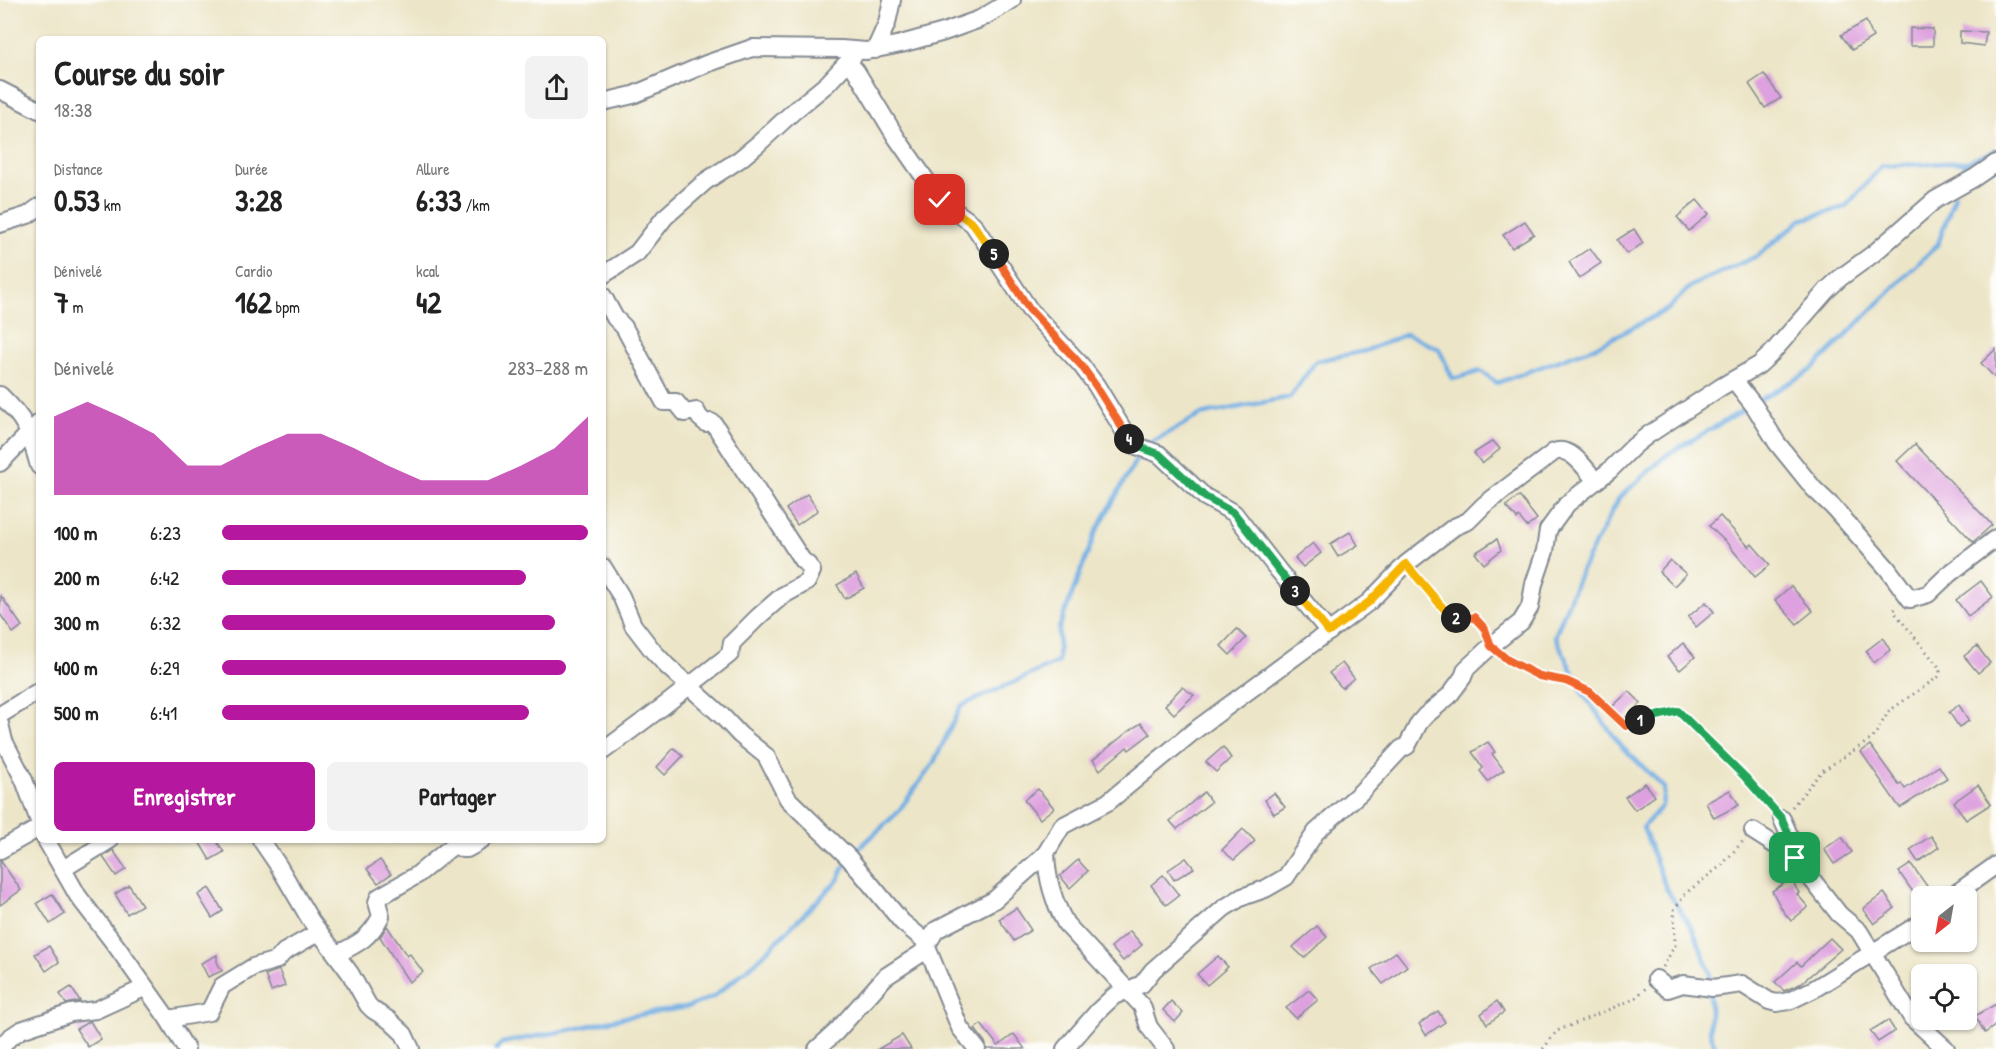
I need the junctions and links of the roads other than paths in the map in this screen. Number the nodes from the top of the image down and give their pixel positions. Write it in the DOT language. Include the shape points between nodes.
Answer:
graph roads {
  1 [pos="892,0"];
  2 [pos="1012,0"];
  3 [pos="875,50"];
  4 [pos="853,57"];
  5 [pos="0,90"];
  6 [pos="606,101"];
  7 [pos="36,108"];
  8 [pos="1996,163"];
  9 [pos="36,209"];
  10 [pos="0,224"];
  11 [pos="606,273"];
  12 [pos="606,302"];
  13 [pos="1734,380"];
  14 [pos="0,395"];
  15 [pos="34,428"];
  16 [pos="36,443"];
  17 [pos="0,463"];
  18 [pos="1596,481"];
  19 [pos="1996,538"];
  20 [pos="606,572"];
  21 [pos="1329,632"];
  22 [pos="689,685"];
  23 [pos="36,694"];
  24 [pos="0,715"];
  25 [pos="0,724"];
  26 [pos="606,749"];
  27 [pos="36,813"];
  28 [pos="1782,819"];
  29 [pos="36,830"];
  30 [pos="1752,831"];
  31 [pos="47,843"];
  32 [pos="105,843"];
  33 [pos="478,843"];
  34 [pos="268,844"];
  35 [pos="0,850"];
  36 [pos="1046,853"];
  37 [pos="1795,858"];
  38 [pos="1996,865"];
  39 [pos="63,869"];
  40 [pos="1966,886"];
  41 [pos="1911,929"];
  42 [pos="319,932"];
  43 [pos="927,945"];
  44 [pos="1874,953"];
  45 [pos="337,954"];
  46 [pos="1656,979"];
  47 [pos="144,988"];
  48 [pos="1125,990"];
  49 [pos="168,1019"];
  50 [pos="3,1041"];
  51 [pos="186,1049"];
  52 [pos="411,1049"];
  53 [pos="817,1049"];
  54 [pos="977,1049"];
  55 [pos="1065,1049"];
  56 [pos="1166,1049"];
  57 [pos="1946,1049"];
  1 -- 3 [label="street"];
  2 -- 3 [label="street" via="980,19"];
  3 -- 4 [label="street"];
  4 -- 6 [label="street" via="841,49 752,48 633,95"];
  4 -- 11 [label="street" via="758,144 706,181 665,217 637,253"];
  4 -- 21 [label="street" via="856,71 896,137 940,200 973,224 1029,309 1081,365 1134,445 1159,454 1205,497 1234,513"];
  5 -- 7 [label="street"];
  8 -- 13 [label="street" via="1935,200 1840,278 1759,366"];
  9 -- 10 [label="street"];
  12 -- 22 [label="street" via="624,327 664,402 676,402 685,413 696,411 702,421 714,424 812,571 807,582 758,616 732,643 730,654"];
  13 -- 18 [label="street" via="1648,435"];
  13 -- 19 [label="street" via="1814,489 1911,599 1928,594"];
  14 -- 15 [label="street"];
  15 -- 16 [label="street"];
  15 -- 17 [label="street"];
  18 -- 21 [label="street" via="1568,452 1554,452 1468,521 1454,527 1406,564 1369,602"];
  18 -- 48 [label="street" via="1567,504 1550,526 1530,607 1521,622 1466,669 1449,696 1419,723 1407,746 1316,832 1286,877 1224,908 1142,984"];
  20 -- 22 [label="street" via="638,632"];
  21 -- 36 [label="street" via="1194,731 1108,802 1062,825"];
  22 -- 26 [label="street"];
  22 -- 43 [label="street" via="766,756 788,799 849,858 890,909"];
  23 -- 24 [label="street"];
  25 -- 27 [label="street"];
  28 -- 37 [label="street"];
  29 -- 35 [label="street"];
  30 -- 37 [label="street"];
  31 -- 39 [label="street"];
  32 -- 39 [label="street"];
  33 -- 45 [label="street" via="467,849 458,845 450,848 417,875 379,897 381,914 374,928 362,942"];
  34 -- 42 [label="street"];
  36 -- 43 [label="street" via="994,900 936,930"];
  36 -- 48 [label="street" via="1047,876 1066,924"];
  37 -- 44 [label="street"];
  38 -- 40 [label="street"];
  39 -- 47 [label="street" via="78,897"];
  41 -- 44 [label="street"];
  42 -- 45 [label="street"];
  42 -- 49 [label="street" via="276,960 222,986 209,1012"];
  43 -- 53 [label="street" via="922,953 885,977"];
  43 -- 54 [label="street" via="960,1028"];
  44 -- 46 [label="street" via="1814,989 1783,1002 1768,1001 1742,984 1713,988 1683,984 1668,989"];
  44 -- 57 [label="street" via="1912,1017"];
  45 -- 52 [label="street" via="368,1005 404,1034"];
  47 -- 49 [label="street"];
  47 -- 50 [label="street" via="96,1010 61,1016 21,1030"];
  48 -- 55 [label="street" via="1098,1011"];
  48 -- 56 [label="street" via="1142,1006 1149,1028"];
  49 -- 51 [label="street"];
}
